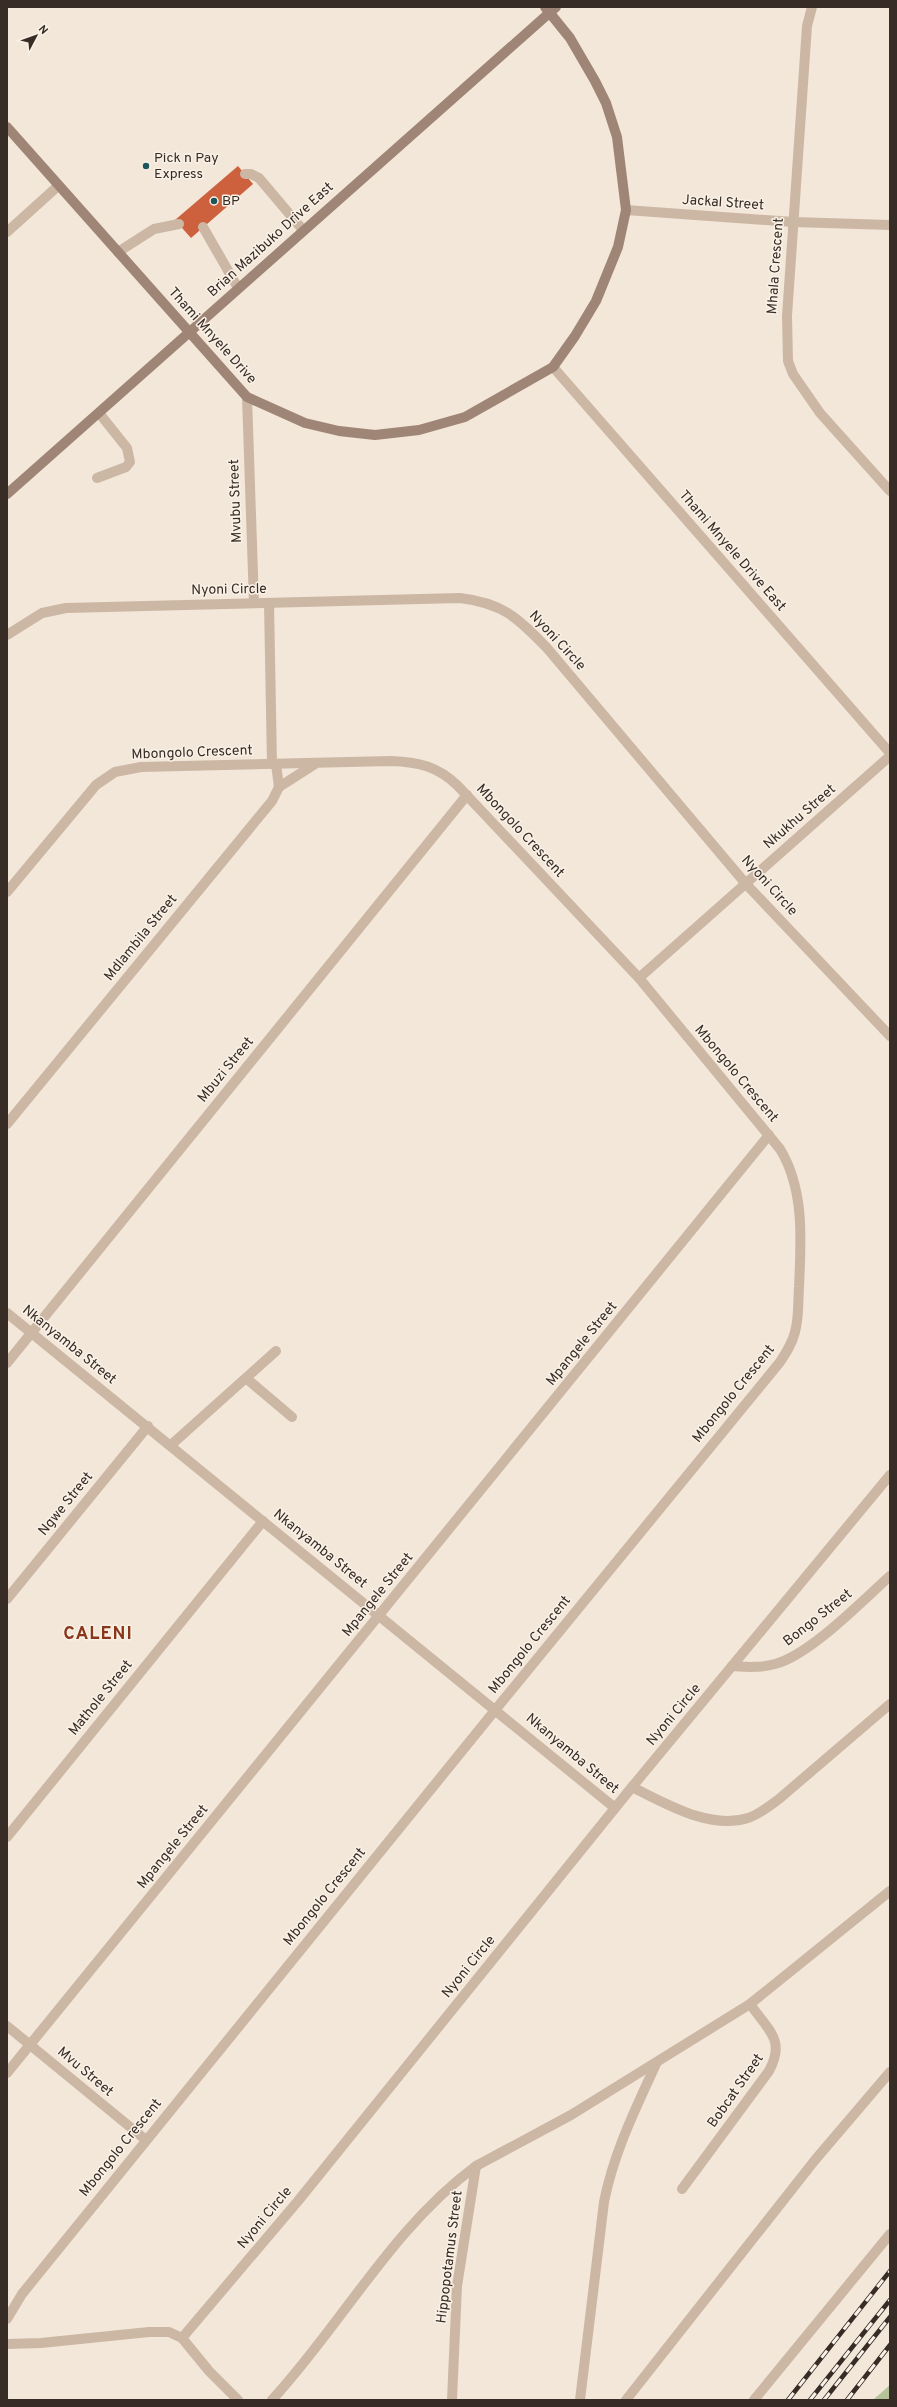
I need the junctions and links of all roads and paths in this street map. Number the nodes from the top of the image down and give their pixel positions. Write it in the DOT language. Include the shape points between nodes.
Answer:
graph roads {
  1 [pos="812,7"];
  2 [pos="550,9"];
  3 [pos="7,127"];
  4 [pos="244,174"];
  5 [pos="58,186"];
  6 [pos="626,210"];
  7 [pos="793,222"];
  8 [pos="178,224"];
  9 [pos="890,226"];
  10 [pos="203,227"];
  11 [pos="303,230"];
  12 [pos="7,232"];
  13 [pos="118,252"];
  14 [pos="238,288"];
  15 [pos="189,332"];
  16 [pos="553,367"];
  17 [pos="247,397"];
  18 [pos="99,413"];
  19 [pos="97,478"];
  20 [pos="890,491"];
  21 [pos="7,494"];
  22 [pos="254,603"];
  23 [pos="270,603"];
  24 [pos="7,635"];
  25 [pos="890,753"];
  26 [pos="890,756"];
  27 [pos="274,764"];
  28 [pos="316,764"];
  29 [pos="279,787"];
  30 [pos="467,795"];
  31 [pos="746,884"];
  32 [pos="7,892"];
  33 [pos="639,978"];
  34 [pos="890,1036"];
  35 [pos="7,1124"];
  36 [pos="769,1135"];
  37 [pos="7,1313"];
  38 [pos="32,1332"];
  39 [pos="276,1351"];
  40 [pos="7,1363"];
  41 [pos="247,1378"];
  42 [pos="292,1417"];
  43 [pos="148,1426"];
  44 [pos="171,1446"];
  45 [pos="890,1475"];
  46 [pos="263,1521"];
  47 [pos="890,1576"];
  48 [pos="7,1599"];
  49 [pos="380,1615"];
  50 [pos="732,1666"];
  51 [pos="890,1704"];
  52 [pos="496,1709"];
  53 [pos="632,1787"];
  54 [pos="615,1808"];
  55 [pos="7,1837"];
  56 [pos="890,1891"];
  57 [pos="750,2004"];
  58 [pos="7,2026"];
  59 [pos="30,2044"];
  60 [pos="656,2064"];
  61 [pos="890,2072"];
  62 [pos="7,2073"];
  63 [pos="146,2140"];
  64 [pos="476,2166"];
  65 [pos="682,2190"];
  66 [pos="890,2234"];
  67 [pos="7,2319"];
  68 [pos="182,2338"];
  69 [pos="7,2344"];
  70 [pos="238,2400"];
  71 [pos="272,2400"];
  72 [pos="452,2400"];
  73 [pos="580,2400"];
  74 [pos="626,2400"];
  75 [pos="754,2400"];
  1 -- 7 [label="street, Mhala Crescent" via="807,26"];
  2 -- 6 [label="street, Thami Mnyele Drive" via="573,43 606,103 617,137"];
  2 -- 11 [label="street, Brian Mazibuko Drive East"];
  3 -- 5 [label="street, Thami Mnyele Drive"];
  4 -- 11 [label="street" via="259,178"];
  5 -- 12 [label="street"];
  5 -- 13 [label="street, Thami Mnyele Drive"];
  6 -- 7 [label="street, Jackal Street"];
  6 -- 16 [label="street, Thami Mnyele Drive" via="618,247 596,301"];
  7 -- 9 [label="street, Jackal Street"];
  7 -- 20 [label="street, Mhala Crescent" via="787,316 788,361 793,374 820,413"];
  8 -- 13 [label="street" via="154,229"];
  10 -- 14 [label="street"];
  11 -- 14 [label="street, Brian Mazibuko Drive East"];
  13 -- 15 [label="street, Thami Mnyele Drive"];
  14 -- 15 [label="street, Brian Mazibuko Drive East"];
  15 -- 17 [label="street, Thami Mnyele Drive"];
  15 -- 18 [label="street, Brian Mazibuko Drive East"];
  16 -- 17 [label="street, Thami Mnyele Drive" via="465,417 399,433 375,435 321,428"];
  16 -- 25 [label="street, Thami Mnyele Drive East"];
  17 -- 22 [label="street, Mvubu Street"];
  18 -- 19 [label="street" via="127,448 130,462 126,467"];
  18 -- 21 [label="street, Brian Mazibuko Drive East"];
  22 -- 23 [label="street, Nyoni Circle"];
  22 -- 24 [label="street, Nyoni Circle" via="66,608 42,613"];
  23 -- 27 [label="street"];
  23 -- 31 [label="street, Nyoni Circle" via="460,598 481,601 507,611 522,622 547,648"];
  26 -- 31 [label="street, Nkukhu Street"];
  27 -- 28 [label="street, Mbongolo Crescent"];
  27 -- 29 [label="street"];
  27 -- 32 [label="street, Mbongolo Crescent" via="141,767 116,772 104,778 87,793"];
  28 -- 29 [label="street"];
  28 -- 30 [label="street, Mbongolo Crescent" via="392,761 424,764 446,775"];
  29 -- 35 [label="street, Mdlambila Street" via="272,801"];
  30 -- 33 [label="street, Mbongolo Crescent"];
  30 -- 38 [label="street, Mbuzi Street"];
  31 -- 33 [label="street, Nkukhu Street"];
  31 -- 34 [label="street, Nyoni Circle"];
  33 -- 36 [label="street, Mbongolo Crescent"];
  36 -- 49 [label="street, Mpangele Street"];
  36 -- 52 [label="street, Mbongolo Crescent" via="785,1158 798,1197 800,1267 797,1317 792,1342 780,1362"];
  37 -- 38 [label="street, Nkanyamba Street"];
  38 -- 40 [label="street, Mbuzi Street"];
  38 -- 43 [label="street, Nkanyamba Street"];
  39 -- 41 [label="street"];
  41 -- 42 [label="street"];
  41 -- 44 [label="street"];
  43 -- 44 [label="street, Nkanyamba Street"];
  43 -- 48 [label="street, Ngwe Street"];
  44 -- 46 [label="street, Nkanyamba Street"];
  45 -- 50 [label="street, Nyoni Circle"];
  46 -- 49 [label="street, Nkanyamba Street"];
  46 -- 55 [label="street, Mathole Street"];
  47 -- 50 [label="street, Bongo Street" via="794,1656 777,1664 761,1667"];
  49 -- 52 [label="street, Nkanyamba Street"];
  49 -- 59 [label="street, Mpangele Street"];
  50 -- 53 [label="street, Nyoni Circle"];
  51 -- 53 [label="street, Nkanyamba Street" via="779,1799 748,1818 734,1821 715,1820 695,1815"];
  52 -- 54 [label="street, Nkanyamba Street"];
  52 -- 63 [label="street, Mbongolo Crescent"];
  53 -- 54 [label="street, Nyoni Circle"];
  54 -- 68 [label="street, Nyoni Circle" via="303,2195"];
  56 -- 57 [label="street"];
  57 -- 60 [label="street"];
  57 -- 65 [label="street, Bobcat Street" via="774,2039 777,2050 775,2060"];
  58 -- 59 [label="street, Mvu Street"];
  59 -- 62 [label="street, Mpangele Street"];
  59 -- 63 [label="street, Mvu Street"];
  60 -- 64 [label="street" via="571,2115"];
  60 -- 73 [label="street" via="622,2139 609,2177"];
  61 -- 74 [label="street" via="815,2160"];
  63 -- 67 [label="street, Mbongolo Crescent" via="22,2294"];
  64 -- 71 [label="street" via="439,2196 411,2227"];
  64 -- 72 [label="street, Hippopotamus Street" via="458,2286"];
  66 -- 75 [label="street"];
  68 -- 69 [label="street" via="160,2331 86,2340"];
  68 -- 70 [label="street" via="209,2371"];
}
